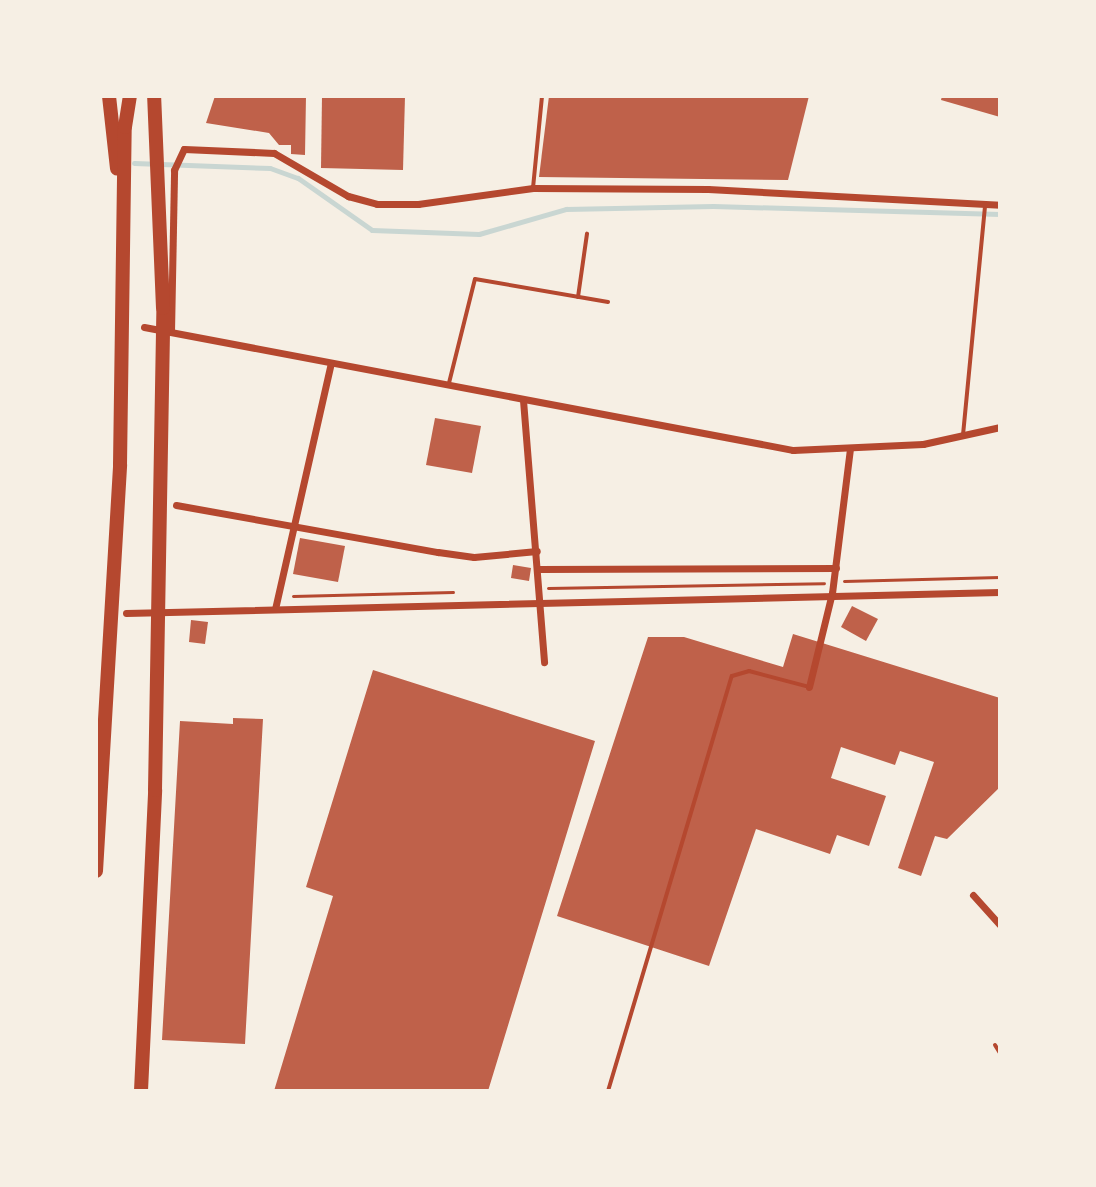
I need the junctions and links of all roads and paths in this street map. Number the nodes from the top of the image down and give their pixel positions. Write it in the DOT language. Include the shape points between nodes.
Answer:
graph roads {
  1 [pos="109,96"];
  2 [pos="130,96"];
  3 [pos="154,96"];
  4 [pos="542,96"];
  5 [pos="533,188"];
  6 [pos="123,205"];
  7 [pos="1000,205"];
  8 [pos="985,208"];
  9 [pos="587,234"];
  10 [pos="578,297"];
  11 [pos="608,302"];
  12 [pos="144,327"];
  13 [pos="171,332"];
  14 [pos="331,363"];
  15 [pos="448,386"];
  16 [pos="523,400"];
  17 [pos="1000,427"];
  18 [pos="963,435"];
  19 [pos="850,449"];
  20 [pos="176,505"];
  21 [pos="294,526"];
  22 [pos="537,551"];
  23 [pos="836,568"];
  24 [pos="539,569"];
  25 [pos="1000,577"];
  26 [pos="840,582"];
  27 [pos="827,583"];
  28 [pos="546,589"];
  29 [pos="1000,592"];
  30 [pos="466,593"];
  31 [pos="832,593"];
  32 [pos="285,597"];
  33 [pos="541,601"];
  34 [pos="275,609"];
  35 [pos="126,613"];
  36 [pos="544,662"];
  37 [pos="809,687"];
  38 [pos="96,871"];
  39 [pos="973,895"];
  40 [pos="1000,925"];
  41 [pos="995,1045"];
  42 [pos="1000,1053"];
  43 [pos="141,1091"];
  44 [pos="608,1091"];
  1 -- 6 [label="highway"];
  2 -- 6 [label="highway"];
  3 -- 43 [label="highway" via="163,308 155,790"];
  4 -- 5 [label="lane"];
  5 -- 8 [label="street" via="708,189"];
  5 -- 13 [label="street" via="418,204 377,204 348,196 274,153 196,148 177,154"];
  6 -- 38 [label="highway" via="120,465"];
  7 -- 8 [label="street"];
  8 -- 18 [label="lane"];
  9 -- 10 [label="lane"];
  10 -- 11 [label="lane"];
  10 -- 15 [label="lane" via="475,279"];
  12 -- 13 [label="street"];
  13 -- 14 [label="street"];
  14 -- 15 [label="street"];
  14 -- 21 [label="street"];
  15 -- 16 [label="street"];
  16 -- 19 [label="street" via="793,450"];
  16 -- 22 [label="street"];
  17 -- 18 [label="street"];
  18 -- 19 [label="street"];
  19 -- 23 [label="street"];
  20 -- 21 [label="street"];
  21 -- 22 [label="street" via="474,557"];
  21 -- 34 [label="street"];
  22 -- 24 [label="street"];
  23 -- 24 [label="street"];
  23 -- 31 [label="street"];
  24 -- 33 [label="street"];
  25 -- 26 [label="path"];
  27 -- 28 [label="path"];
  29 -- 31 [label="street"];
  30 -- 32 [label="path"];
  31 -- 33 [label="street"];
  31 -- 37 [label="street"];
  33 -- 34 [label="street"];
  33 -- 36 [label="street"];
  34 -- 35 [label="street"];
  37 -- 44 [label="lane" via="749,671 732,676"];
  39 -- 40 [label="street"];
  41 -- 42 [label="lane"];
}
